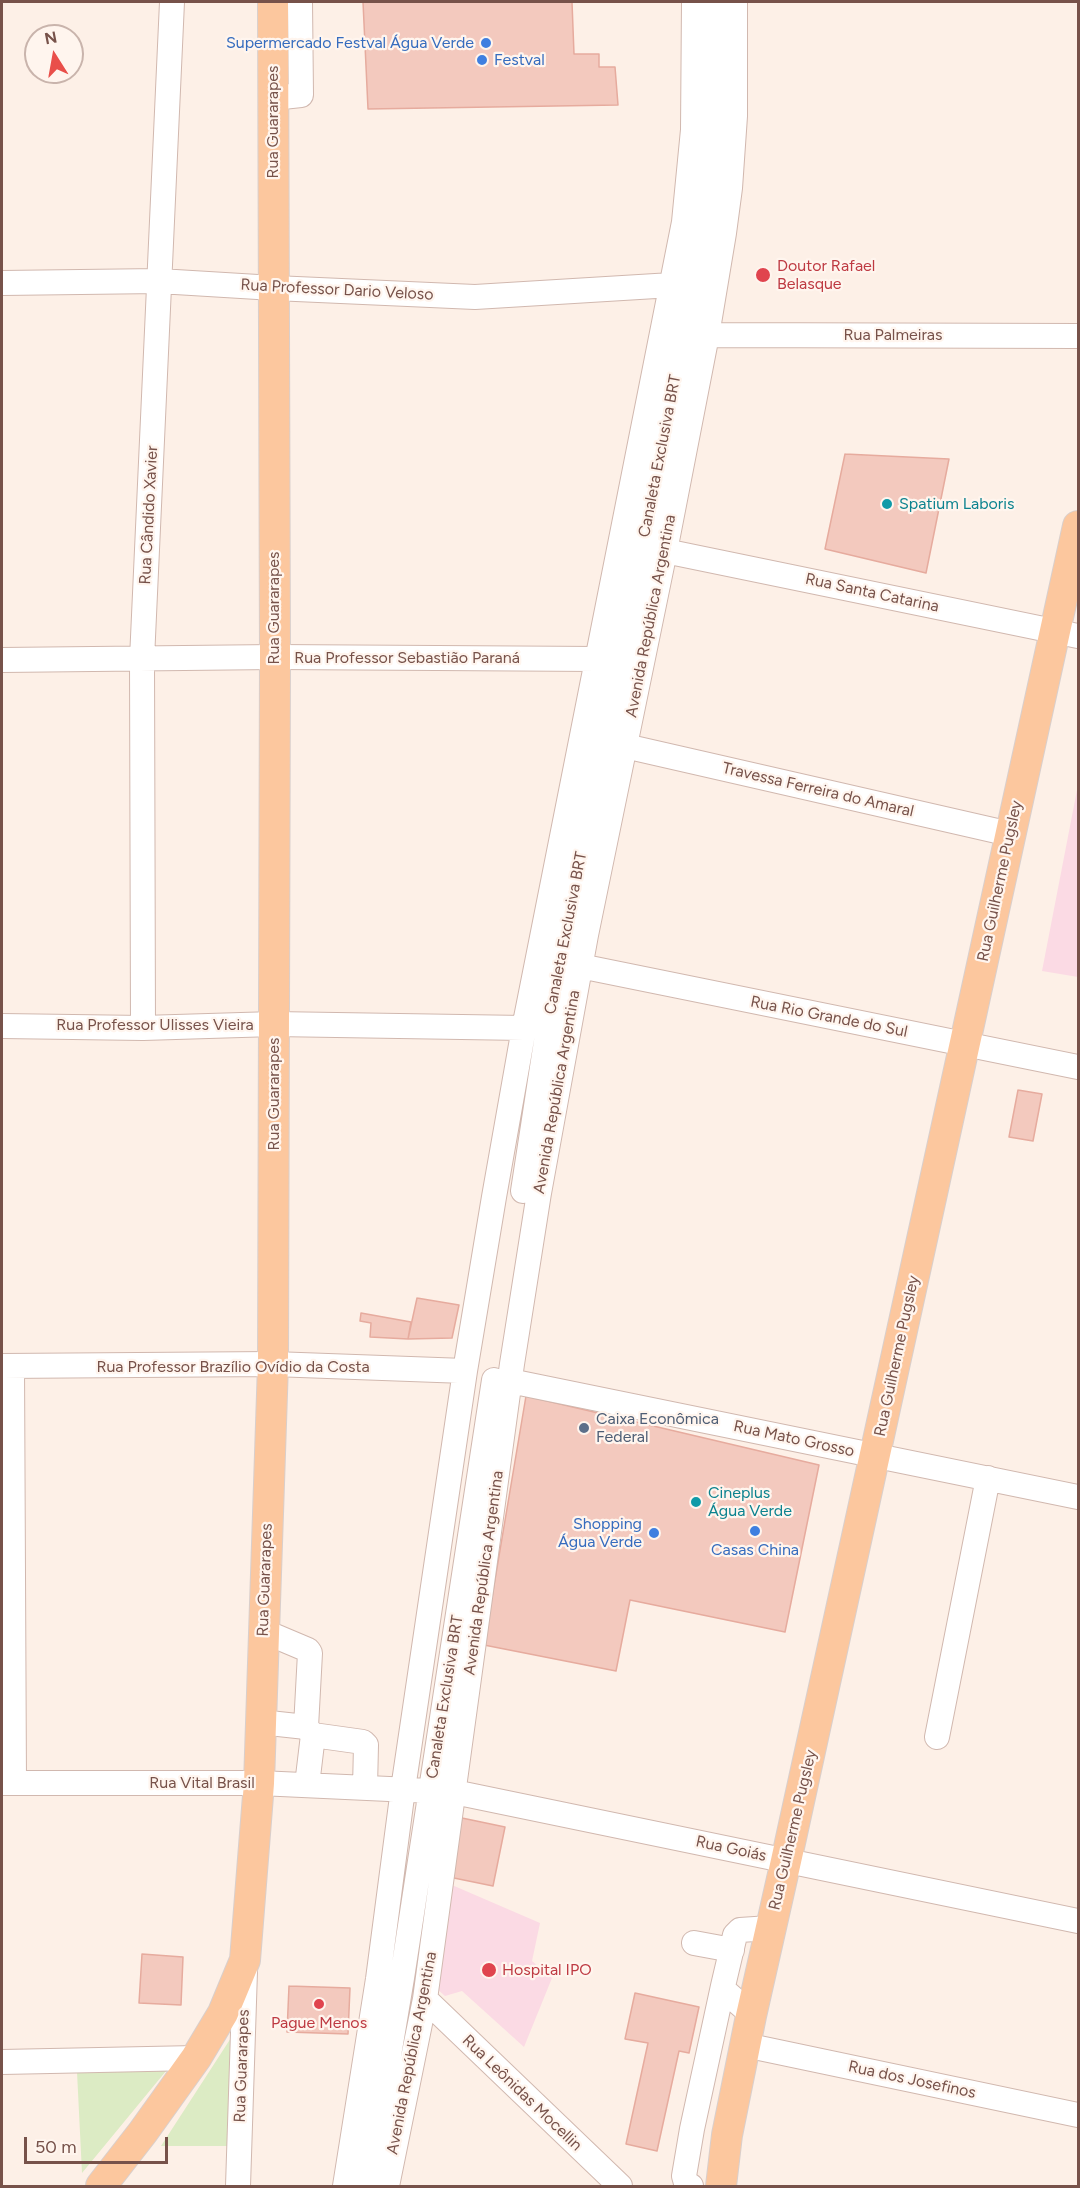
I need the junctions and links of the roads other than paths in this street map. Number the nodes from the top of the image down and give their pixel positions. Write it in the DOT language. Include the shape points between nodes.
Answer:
graph roads {
  1 [pos="172,2"];
  2 [pos="273,2"];
  3 [pos="300,2"];
  4 [pos="694,2"];
  5 [pos="714,2"];
  6 [pos="735,2"];
  7 [pos="287,96"];
  8 [pos="159,281"];
  9 [pos="2,283"];
  10 [pos="672,285"];
  11 [pos="274,288"];
  12 [pos="707,335"];
  13 [pos="1078,336"];
  14 [pos="1078,526"];
  15 [pos="665,551"];
  16 [pos="1067,633"];
  17 [pos="274,657"];
  18 [pos="142,659"];
  19 [pos="597,659"];
  20 [pos="2,660"];
  21 [pos="625,746"];
  22 [pos="1010,834"];
  23 [pos="580,966"];
  24 [pos="553,996"];
  25 [pos="274,1024"];
  26 [pos="2,1026"];
  27 [pos="142,1028"];
  28 [pos="524,1028"];
  29 [pos="964,1044"];
  30 [pos="1078,1067"];
  31 [pos="273,1364"];
  32 [pos="7,1366"];
  33 [pos="465,1371"];
  34 [pos="511,1372"];
  35 [pos="676,1397"];
  36 [pos="875,1455"];
  37 [pos="988,1478"];
  38 [pos="1078,1497"];
  39 [pos="263,1631"];
  40 [pos="260,1722"];
  41 [pos="309,1731"];
  42 [pos="937,1737"];
  43 [pos="259,1783"];
  44 [pos="8,1784"];
  45 [pos="307,1785"];
  46 [pos="365,1788"];
  47 [pos="403,1790"];
  48 [pos="442,1792"];
  49 [pos="786,1861"];
  50 [pos="1078,1921"];
  51 [pos="770,1928"];
  52 [pos="694,1943"];
  53 [pos="732,1950"];
  54 [pos="245,1959"];
  55 [pos="723,1986"];
  56 [pos="425,1999"];
  57 [pos="751,2014"];
  58 [pos="744,2044"];
  59 [pos="196,2058"];
  60 [pos="2,2062"];
  61 [pos="1078,2115"];
  62 [pos="101,2187"];
  63 [pos="238,2187"];
  64 [pos="345,2187"];
  65 [pos="367,2187"];
  66 [pos="387,2187"];
  67 [pos="620,2187"];
  68 [pos="691,2187"];
  69 [pos="721,2187"];
  1 -- 8 [label="street, Rua Cândido Xavier"];
  2 -- 7 [label="main road, Rua Guararapes"];
  3 -- 7 [label="street"];
  4 -- 10 [label="street" via="693,130 684,222"];
  5 -- 24 [label="street, Canaleta Exclusiva BRT" via="712,161 699,264"];
  6 -- 12 [label="street, Avenida República Argentina" via="736,86 730,188"];
  7 -- 11 [label="main road, Rua Guararapes"];
  8 -- 9 [label="street, Rua Professor Dario Veloso"];
  8 -- 11 [label="street, Rua Professor Dario Veloso"];
  8 -- 18 [label="street, Rua Cândido Xavier"];
  10 -- 11 [label="street, Rua Professor Dario Veloso" via="475,297"];
  10 -- 19 [label="street"];
  11 -- 17 [label="main road, Rua Guararapes"];
  12 -- 13 [label="street, Rua Palmeiras"];
  12 -- 15 [label="street, Avenida República Argentina"];
  14 -- 16 [label="main road, Rua Guilherme Pugsley"];
  15 -- 16 [label="street, Rua Santa Catarina"];
  15 -- 21 [label="street, Avenida República Argentina"];
  16 -- 22 [label="main road, Rua Guilherme Pugsley"];
  17 -- 18 [label="street, Rua Professor Sebastião Paraná"];
  17 -- 19 [label="street, Rua Professor Sebastião Paraná"];
  17 -- 25 [label="main road, Rua Guararapes"];
  18 -- 20 [label="street, Rua Professor Sebastião Paraná"];
  18 -- 27 [label="street, Rua Cândido Xavier"];
  19 -- 28 [label="street"];
  21 -- 22 [label="street, Travessa Ferreira do Amaral"];
  21 -- 23 [label="street, Avenida República Argentina"];
  22 -- 29 [label="main road, Rua Guilherme Pugsley"];
  23 -- 24 [label="street"];
  23 -- 29 [label="street, Rua Rio Grande do Sul"];
  23 -- 34 [label="street, Avenida República Argentina"];
  24 -- 28 [label="street"];
  24 -- 48 [label="street, Canaleta Exclusiva BRT"];
  25 -- 27 [label="street, Rua Professor Ulisses Vieira"];
  25 -- 28 [label="street, Rua Professor Ulisses Vieira"];
  25 -- 31 [label="main road, Rua Guararapes"];
  26 -- 27 [label="street, Rua Professor Ulisses Vieira"];
  28 -- 33 [label="street"];
  29 -- 30 [label="street, Rua Rio Grande do Sul"];
  29 -- 36 [label="main road, Rua Guilherme Pugsley"];
  31 -- 32 [label="street, Rua Professor Brazílio Ovídio da Costa"];
  31 -- 33 [label="street, Rua Professor Brazílio Ovídio da Costa"];
  31 -- 39 [label="main road, Rua Guararapes"];
  32 -- 44 [label="street"];
  33 -- 47 [label="street"];
  34 -- 35 [label="street" via="663,1399"];
  34 -- 36 [label="street, Rua Mato Grosso"];
  34 -- 48 [label="street, Avenida República Argentina"];
  36 -- 37 [label="street, Rua Mato Grosso"];
  36 -- 49 [label="main road, Rua Guilherme Pugsley"];
  37 -- 38 [label="street, Rua Mato Grosso"];
  37 -- 42 [label="street"];
  39 -- 40 [label="main road, Rua Guararapes"];
  39 -- 41 [label="street" via="310,1653"];
  40 -- 41 [label="street"];
  40 -- 43 [label="main road, Rua Guararapes"];
  41 -- 45 [label="street"];
  41 -- 46 [label="street" via="366,1745"];
  43 -- 44 [label="street, Rua Vital Brasil"];
  43 -- 45 [label="street, Rua Vital Brasil"];
  43 -- 54 [label="main road, Rua Guararapes"];
  45 -- 46 [label="street, Rua Vital Brasil"];
  46 -- 47 [label="street, Rua Vital Brasil"];
  47 -- 48 [label="street, Rua Goiás"];
  47 -- 64 [label="street" via="377,1989"];
  48 -- 49 [label="street, Rua Goiás"];
  48 -- 56 [label="street, Avenida República Argentina"];
  48 -- 65 [label="street, Canaleta Exclusiva BRT"];
  49 -- 50 [label="street, Rua Goiás"];
  49 -- 51 [label="main road, Rua Guilherme Pugsley"];
  51 -- 53 [label="street" via="740,1930"];
  51 -- 57 [label="main road, Rua Guilherme Pugsley"];
  52 -- 53 [label="street"];
  53 -- 55 [label="street"];
  54 -- 59 [label="main road" via="223,2013"];
  54 -- 63 [label="street, Rua Guararapes"];
  55 -- 57 [label="street"];
  55 -- 68 [label="street" via="684,2176"];
  56 -- 66 [label="street, Avenida República Argentina"];
  56 -- 67 [label="street, Rua Leônidas Mocellin"];
  57 -- 58 [label="main road, Rua Guilherme Pugsley"];
  58 -- 61 [label="street, Rua dos Josefinos"];
  58 -- 69 [label="main road, Rua Guilherme Pugsley"];
  59 -- 60 [label="street"];
  59 -- 62 [label="main road"];
}
